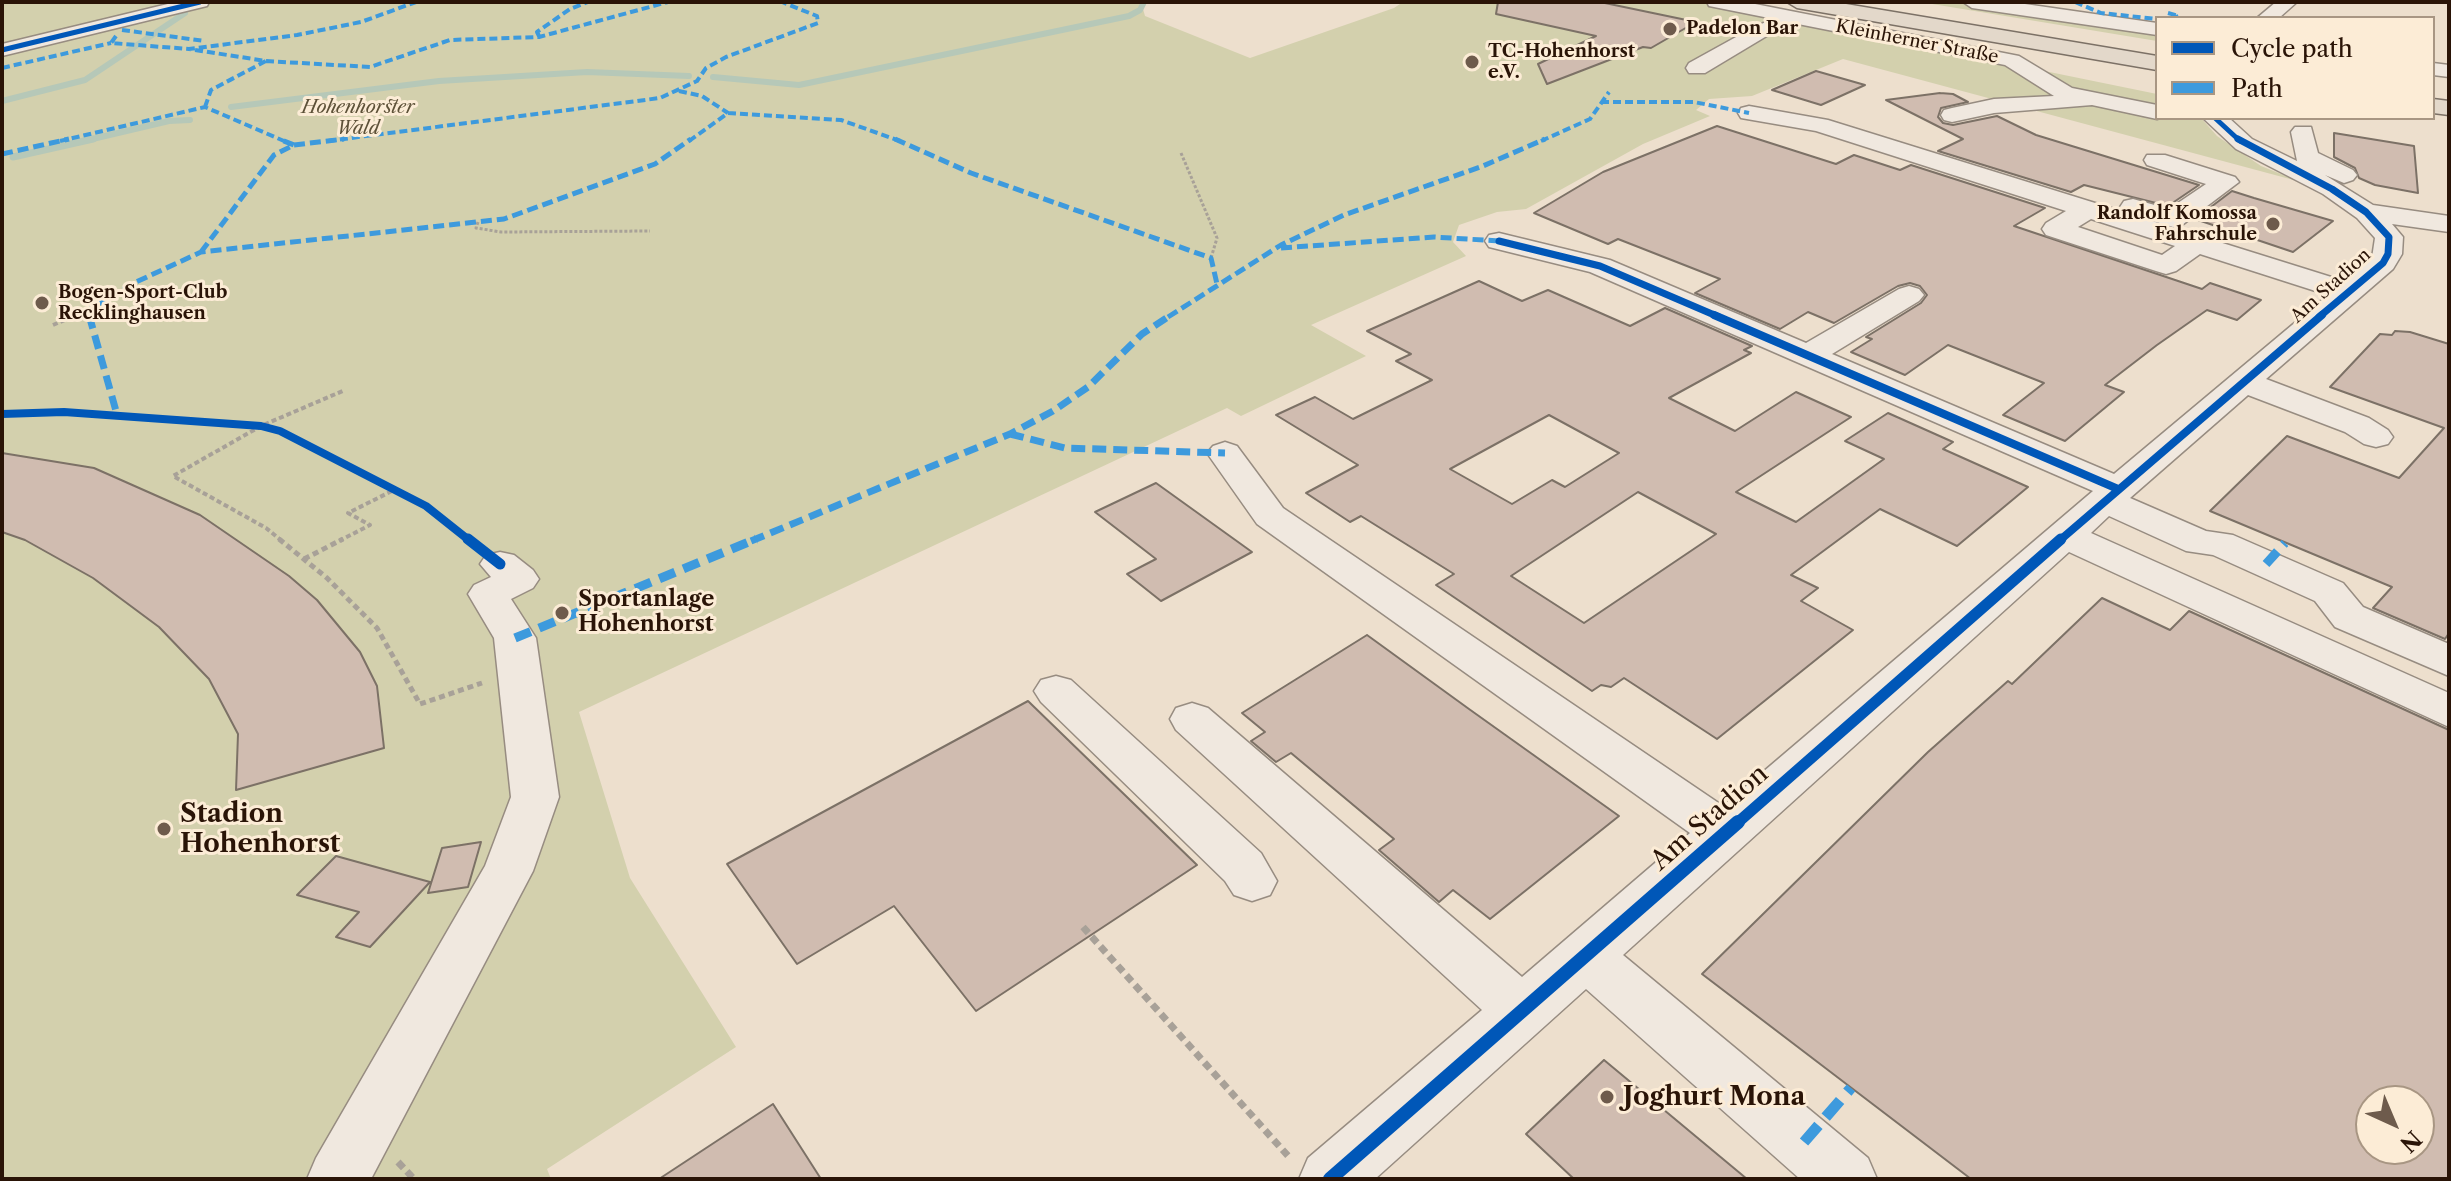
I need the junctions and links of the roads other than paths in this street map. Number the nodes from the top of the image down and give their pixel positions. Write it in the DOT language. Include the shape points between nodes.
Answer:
graph roads {
  1 [pos="200,2"];
  2 [pos="1716,2"];
  3 [pos="1868,2"];
  4 [pos="1972,2"];
  5 [pos="2288,2"];
  6 [pos="1796,10"];
  7 [pos="2270,16"];
  8 [pos="2155,29"];
  9 [pos="2155,49"];
  10 [pos="2,50"];
  11 [pos="2155,63"];
  12 [pos="1697,68"];
  13 [pos="2092,100"];
  14 [pos="2155,112"];
  15 [pos="1749,113"];
  16 [pos="1952,115"];
  17 [pos="2217,120"];
  18 [pos="2303,132"];
  19 [pos="2156,160"];
  20 [pos="2332,189"];
  21 [pos="2084,209"];
  22 [pos="2366,212"];
  23 [pos="2444,219"];
  24 [pos="1499,241"];
  25 [pos="2196,244"];
  26 [pos="2351,293"];
  27 [pos="1909,295"];
  28 [pos="1808,355"];
  29 [pos="2243,382"];
  30 [pos="2376,437"];
  31 [pos="1225,453"];
  32 [pos="2112,495"];
  33 [pos="2065,536"];
  34 [pos="500,564"];
  35 [pos="2449,661"];
  36 [pos="1056,691"];
  37 [pos="2449,711"];
  38 [pos="1192,719"];
  39 [pos="1726,833"];
  40 [pos="1252,881"];
  41 [pos="1587,957"];
  42 [pos="1523,1012"];
  43 [pos="1314,1173"];
  44 [pos="338,1179"];
  45 [pos="1846,1179"];
  1 -- 10 [label="street"];
  2 -- 6 [label="street, Kleinherner Straße"];
  3 -- 9 [label="highway"];
  4 -- 8 [label="street"];
  5 -- 7 [label="street"];
  6 -- 11 [label="highway"];
  6 -- 12 [label="street"];
  6 -- 13 [label="street, Kleinherner Straße" via="2012,60 2065,93"];
  13 -- 14 [label="street, Kleinherner Straße"];
  13 -- 16 [label="street" via="1994,106"];
  15 -- 21 [label="street, Am Stadion" via="1820,125"];
  17 -- 20 [label="street, Am Stadion" via="2244,144"];
  18 -- 20 [label="street" via="2306,157 2367,186"];
  19 -- 21 [label="street" via="2226,182 2173,219 2098,197"];
  20 -- 22 [label="street, Am Stadion"];
  21 -- 25 [label="street, Am Stadion"];
  21 -- 25 [label="street" via="2050,233 2166,265"];
  22 -- 23 [label="street"];
  22 -- 26 [label="street, Am Stadion" via="2389,237 2388,254"];
  24 -- 28 [label="street" via="1600,266"];
  25 -- 26 [label="street, Am Stadion"];
  26 -- 29 [label="street, Am Stadion"];
  27 -- 28 [label="street"];
  28 -- 32 [label="street"];
  29 -- 30 [label="street"];
  29 -- 32 [label="street, Am Stadion"];
  31 -- 39 [label="street, Am Stadion" via="1270,516"];
  32 -- 33 [label="street, Am Stadion"];
  32 -- 35 [label="street" via="2200,543 2219,543 2329,592 2349,617"];
  33 -- 37 [label="street"];
  33 -- 39 [label="street, Am Stadion"];
  34 -- 44 [label="street" via="519,579 488,594 515,638 535,797 508,871"];
  36 -- 40 [label="street"];
  38 -- 42 [label="street"];
  39 -- 41 [label="street, Am Stadion"];
  41 -- 42 [label="street, Am Stadion"];
  41 -- 45 [label="street"];
  42 -- 43 [label="street, Am Stadion"];
}
